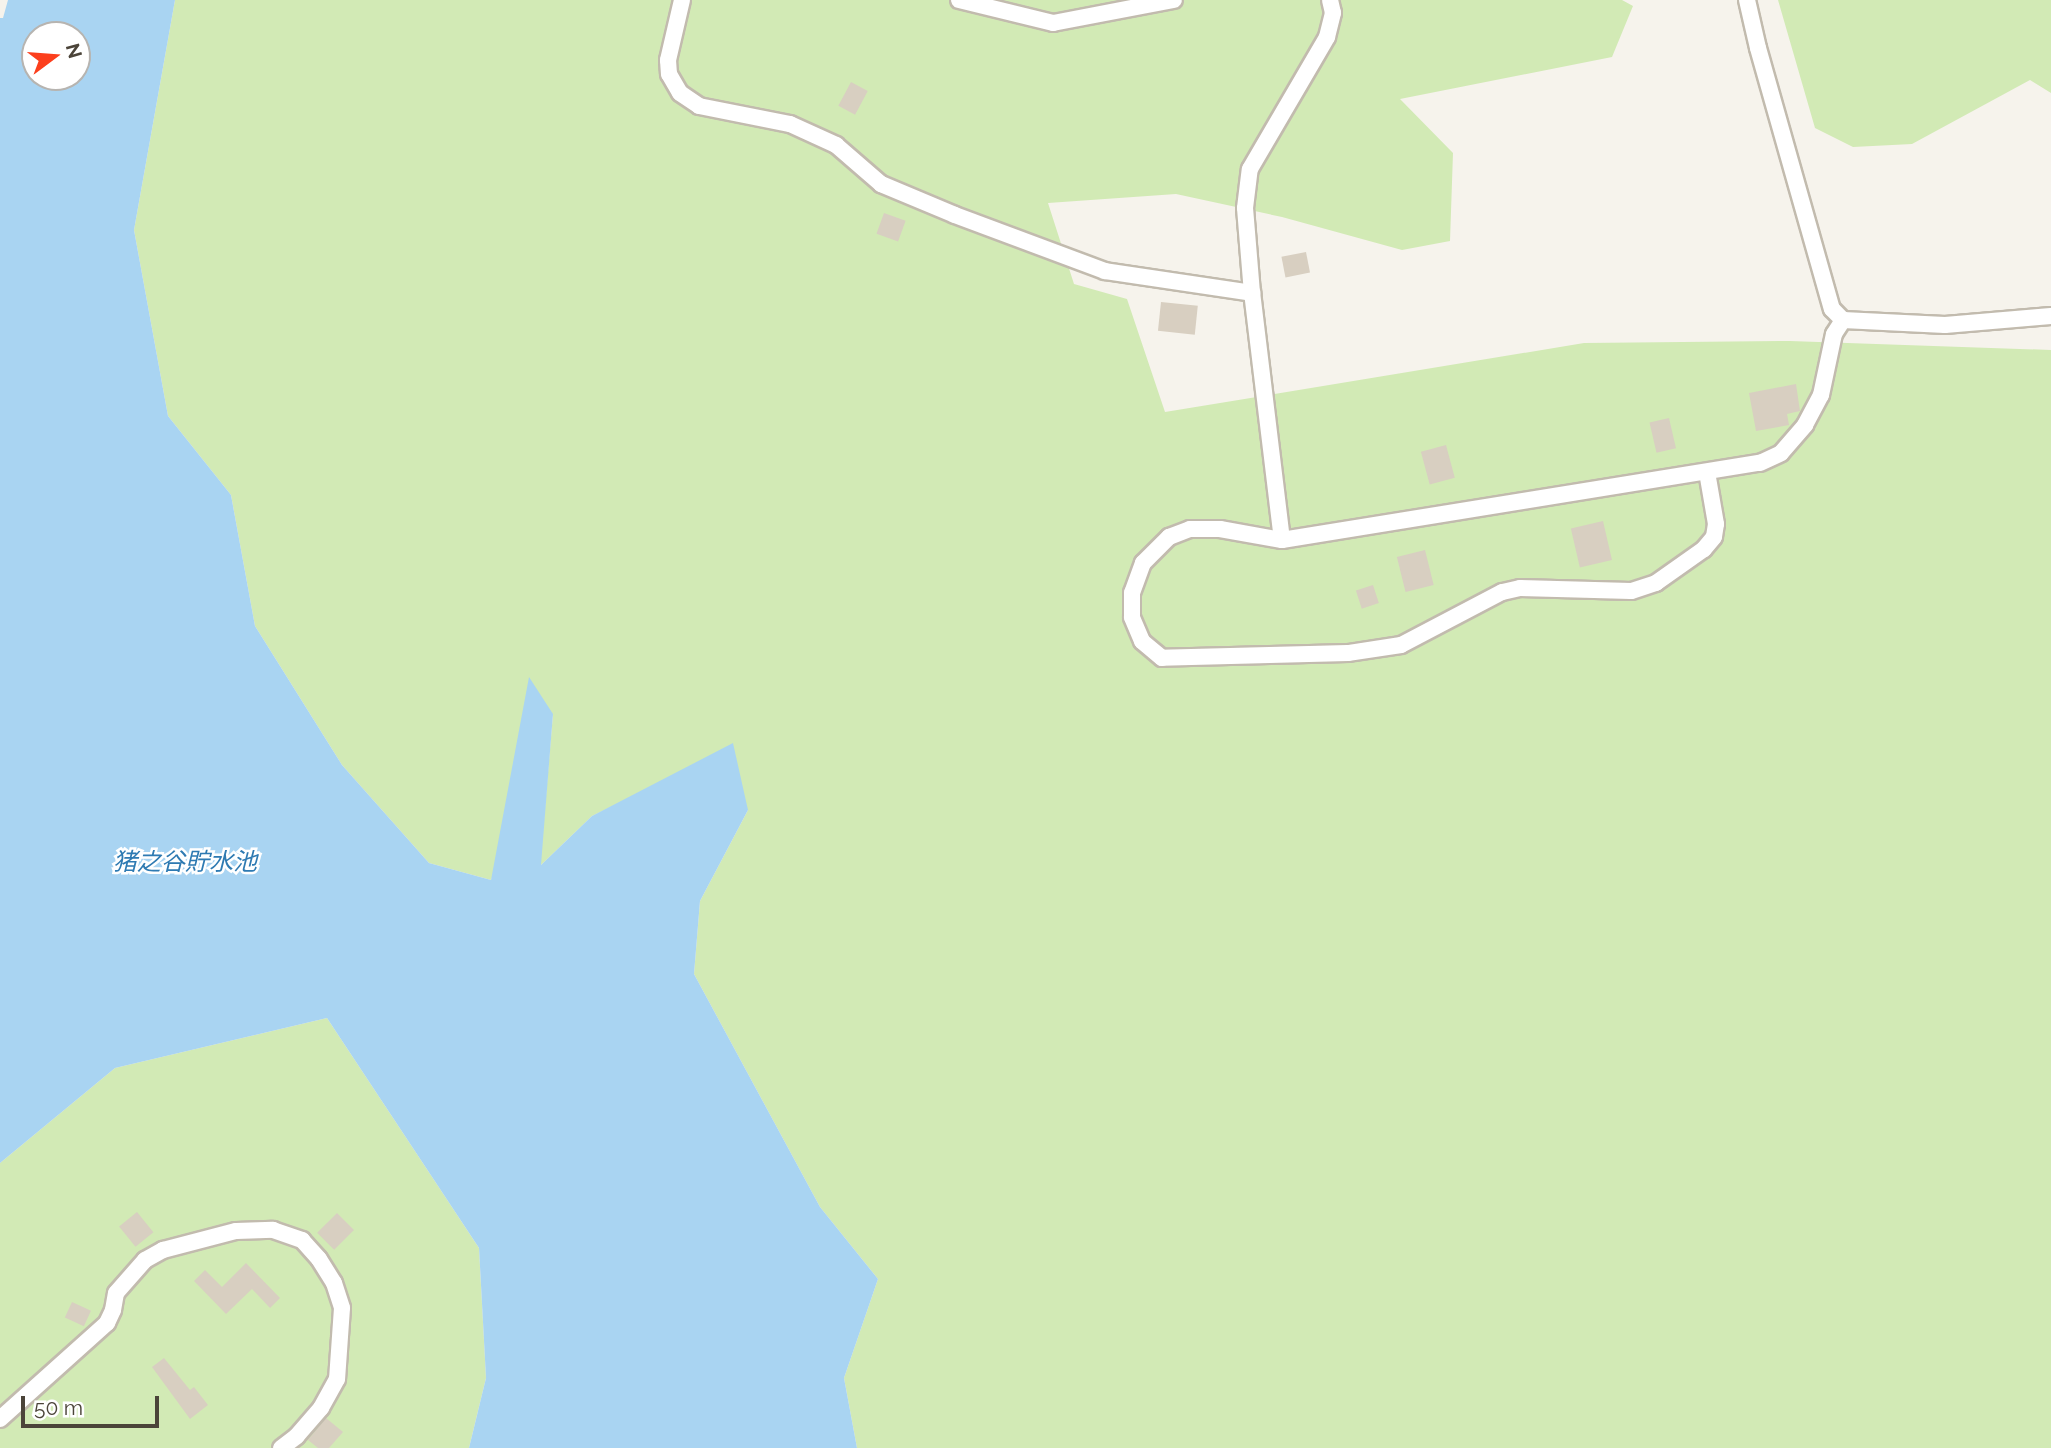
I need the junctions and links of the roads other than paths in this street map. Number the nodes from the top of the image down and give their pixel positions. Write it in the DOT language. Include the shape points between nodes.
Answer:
graph roads {
  1 [pos="682,0"];
  2 [pos="959,0"];
  3 [pos="1174,0"];
  4 [pos="1330,0"];
  5 [pos="1747,0"];
  6 [pos="1252,293"];
  7 [pos="2051,316"];
  8 [pos="1843,320"];
  9 [pos="1707,472"];
  10 [pos="1282,540"];
  11 [pos="0,1419"];
  12 [pos="281,1448"];
  1 -- 6 [label="street" via="668,60 669,75 680,93 699,106 790,124 836,145 881,184 1105,271"];
  2 -- 3 [label="street" via="1054,23"];
  4 -- 6 [label="street" via="1334,13 1327,37 1250,169 1245,208"];
  5 -- 8 [label="street" via="1824,283 1832,309"];
  6 -- 10 [label="street"];
  7 -- 8 [label="street" via="1945,325"];
  8 -- 9 [label="street" via="1834,334 1821,395 1805,425 1781,453 1760,463"];
  9 -- 10 [label="street"];
  9 -- 10 [label="street" via="1714,537 1656,583 1631,591 1520,588 1502,592 1401,645 1375,651 1163,658 1142,641 1132,617 1132,593 1143,564 1169,537 1189,529 1220,529"];
  11 -- 12 [label="street" via="107,1323 116,1293 145,1261 163,1250 236,1231 273,1230 302,1240 319,1259 342,1308 337,1379 321,1408"];
}
